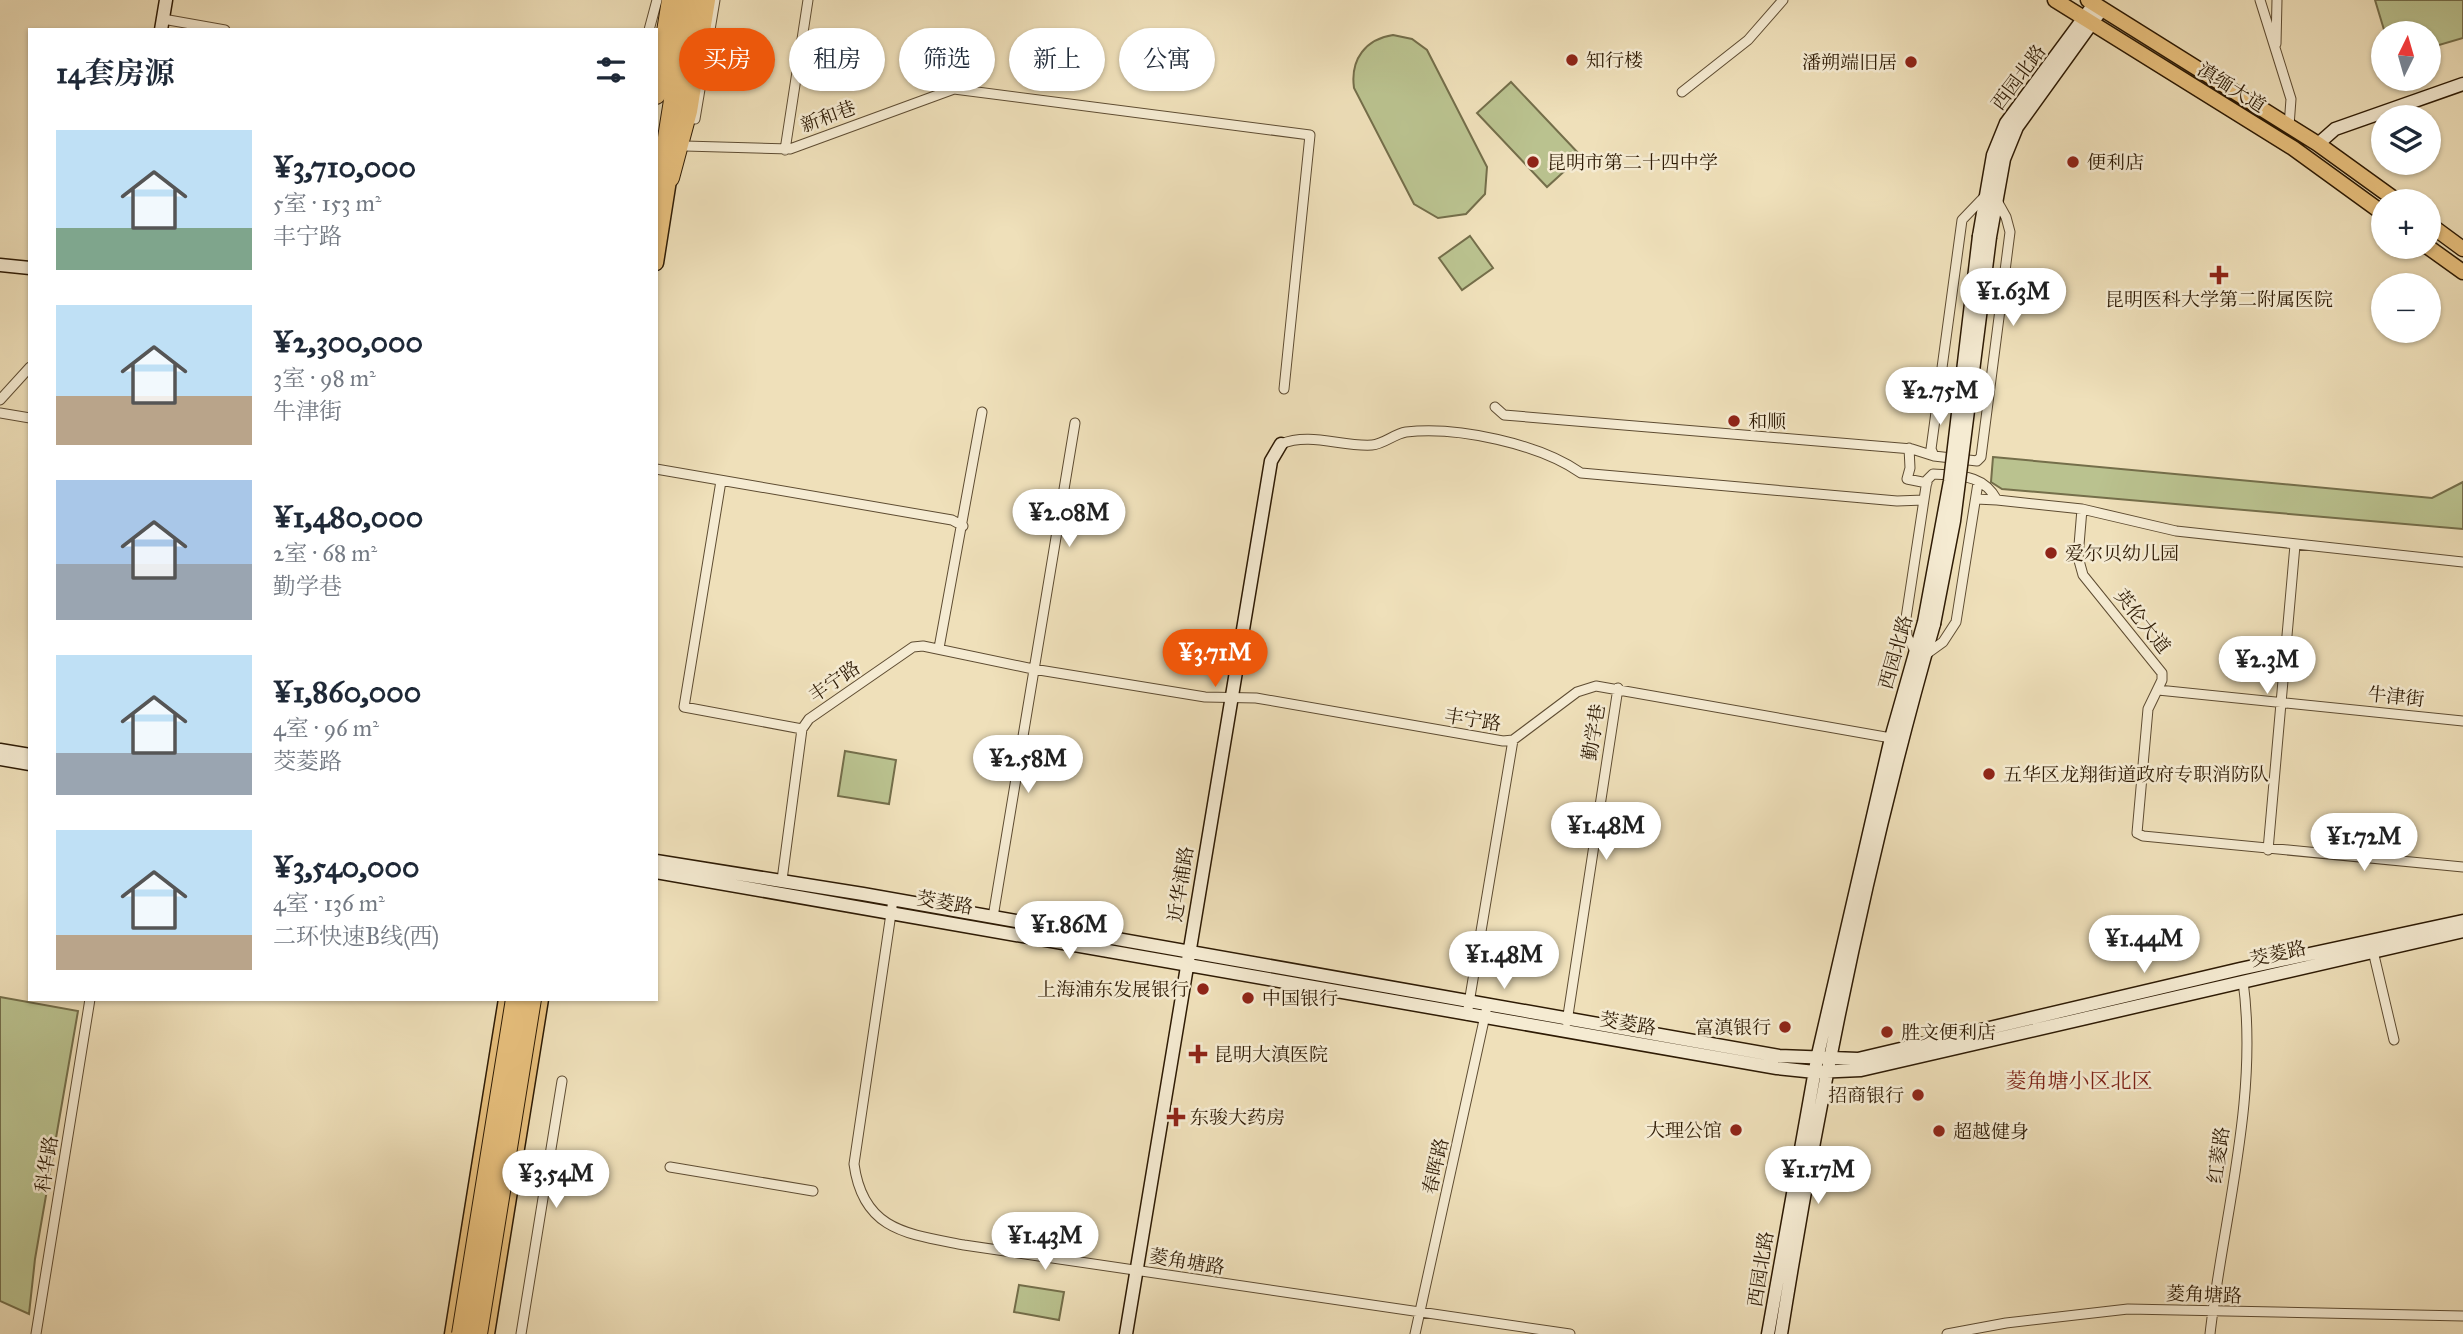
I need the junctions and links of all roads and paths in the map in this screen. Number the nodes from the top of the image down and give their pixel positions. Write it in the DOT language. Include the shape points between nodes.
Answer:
graph roads {
  1 [pos="166,0"];
  2 [pos="657,0"];
  3 [pos="662,0"];
  4 [pos="671,0"];
  5 [pos="688,0"];
  6 [pos="697,0"];
  7 [pos="706,0"];
  8 [pos="715,0"];
  9 [pos="808,0"];
  10 [pos="1783,0"];
  11 [pos="2055,0"];
  12 [pos="2259,0"];
  13 [pos="2277,0"];
  14 [pos="2095,4"];
  15 [pos="2089,20"];
  16 [pos="162,24"];
  17 [pos="204,28"];
  18 [pos="650,28"];
  19 [pos="661,39"];
  20 [pos="2276,49"];
  21 [pos="658,62"];
  22 [pos="658,73"];
  23 [pos="2463,84"];
  24 [pos="1682,92"];
  25 [pos="2289,126"];
  26 [pos="2318,144"];
  27 [pos="685,146"];
  28 [pos="785,150"];
  29 [pos="669,182"];
  30 [pos="2380,189"];
  31 [pos="658,194"];
  32 [pos="1990,197"];
  33 [pos="2371,204"];
  34 [pos="2441,233"];
  35 [pos="2463,249"];
  36 [pos="658,251"];
  37 [pos="2441,256"];
  38 [pos="0,265"];
  39 [pos="28,268"];
  40 [pos="2463,272"];
  41 [pos="28,369"];
  42 [pos="1284,389"];
  43 [pos="0,400"];
  44 [pos="1495,407"];
  45 [pos="0,412"];
  46 [pos="982,412"];
  47 [pos="28,418"];
  48 [pos="1075,423"];
  49 [pos="1281,444"];
  50 [pos="1909,448"];
  51 [pos="1934,456"];
  52 [pos="658,469"];
  53 [pos="721,481"];
  54 [pos="1927,483"];
  55 [pos="1979,483"];
  56 [pos="1976,499"];
  57 [pos="1924,500"];
  58 [pos="1997,500"];
  59 [pos="2082,509"];
  60 [pos="962,526"];
  61 [pos="2295,545"];
  62 [pos="2463,562"];
  63 [pos="939,648"];
  64 [pos="1920,653"];
  65 [pos="1033,669"];
  66 [pos="1618,688"];
  67 [pos="2158,690"];
  68 [pos="1230,698"];
  69 [pos="2282,702"];
  70 [pos="2463,721"];
  71 [pos="802,729"];
  72 [pos="1891,738"];
  73 [pos="1513,740"];
  74 [pos="0,750"];
  75 [pos="28,755"];
  76 [pos="0,759"];
  77 [pos="28,764"];
  78 [pos="2268,850"];
  79 [pos="658,861"];
  80 [pos="2463,867"];
  81 [pos="658,872"];
  82 [pos="782,880"];
  83 [pos="891,906"];
  84 [pos="993,917"];
  85 [pos="2463,921"];
  86 [pos="2463,931"];
  87 [pos="2374,951"];
  88 [pos="1187,958"];
  89 [pos="2243,981"];
  90 [pos="90,1001"];
  91 [pos="506,1001"];
  92 [pos="515,1001"];
  93 [pos="532,1001"];
  94 [pos="541,1001"];
  95 [pos="1469,1008"];
  96 [pos="1486,1011"];
  97 [pos="1566,1025"];
  98 [pos="2394,1040"];
  99 [pos="1821,1066"];
  100 [pos="562,1081"];
  101 [pos="670,1167"];
  102 [pos="813,1192"];
  103 [pos="463,1268"];
  104 [pos="1138,1271"];
  105 [pos="497,1273"];
  106 [pos="2212,1312"];
  107 [pos="1419,1313"];
  108 [pos="2463,1316"];
  109 [pos="36,1334"];
  110 [pos="452,1334"];
  111 [pos="461,1334"];
  112 [pos="478,1334"];
  113 [pos="487,1334"];
  114 [pos="521,1334"];
  115 [pos="1126,1334"];
  116 [pos="1415,1334"];
  117 [pos="1570,1334"];
  118 [pos="1768,1334"];
  119 [pos="1780,1334"];
  120 [pos="1947,1334"];
  121 [pos="2210,1334"];
  1 -- 16 [label="street"];
  2 -- 18 [label="street"];
  3 -- 19 [label="main road"];
  4 -- 19 [label="highway"];
  5 -- 31 [label="highway"];
  6 -- 29 [label="main road"];
  7 -- 29 [label="highway" via="691,98"];
  8 -- 27 [label="street" via="698,108"];
  9 -- 28 [label="street"];
  10 -- 24 [label="street" via="1748,40"];
  11 -- 15 [label="main road, 滇缅大道"];
  12 -- 20 [label="street"];
  13 -- 20 [label="street"];
  14 -- 15 [label="street, 西园北路"];
  14 -- 25 [label="main road, 滇缅大道"];
  15 -- 32 [label="street, 西园北路" via="2020,120"];
  15 -- 33 [label="main road, 滇缅大道" via="2294,148"];
  16 -- 17 [label="street"];
  19 -- 21 [label="highway"];
  19 -- 22 [label="highway"];
  20 -- 25 [label="street" via="2291,99"];
  23 -- 26 [label="street" via="2334,129"];
  25 -- 26 [label="main road, 滇缅大道"];
  26 -- 30 [label="main road, 滇缅大道"];
  27 -- 28 [label="street, 新和巷"];
  27 -- 29 [label="street"];
  28 -- 42 [label="street, 新和巷" via="954,89 1310,135"];
  29 -- 36 [label="main road"];
  32 -- 51 [label="street" via="1962,220 1931,449"];
  32 -- 51 [label="street" via="2006,217 2010,232 1981,457 1977,461"];
  32 -- 64 [label="street, 西园北路, bridge" via="1929,623"];
  34 -- 35 [label="main road"];
  37 -- 40 [label="main road"];
  38 -- 39 [label="street"];
  41 -- 43 [label="street"];
  44 -- 50 [label="street" via="1504,415"];
  45 -- 47 [label="street"];
  46 -- 60 [label="street"];
  48 -- 65 [label="street"];
  49 -- 57 [label="street" via="1304,439 1369,445 1408,432 1465,435 1518,443 1557,457 1581,473"];
  49 -- 68 [label="street, 近华浦路" via="1271,461"];
  50 -- 51 [label="street"];
  50 -- 54 [label="street" via="1907,479"];
  52 -- 53 [label="street"];
  53 -- 60 [label="street" via="952,520"];
  53 -- 71 [label="street" via="684,707"];
  54 -- 55 [label="street" via="1933,474 1974,477"];
  54 -- 57 [label="street"];
  55 -- 56 [label="street"];
  55 -- 58 [label="street"];
  56 -- 58 [label="street"];
  56 -- 64 [label="street" via="1956,622 1943,642"];
  57 -- 64 [label="street" via="1906,618 1907,636"];
  58 -- 59 [label="street"];
  59 -- 61 [label="street" via="2176,531"];
  59 -- 67 [label="street, 英伦大道" via="2079,568 2158,666 2162,673"];
  60 -- 63 [label="street"];
  61 -- 62 [label="street"];
  61 -- 69 [label="street"];
  63 -- 65 [label="street, 丰宁路"];
  63 -- 71 [label="street, 丰宁路" via="913,647 809,719"];
  64 -- 72 [label="street, 西园北路"];
  64 -- 99 [label="street, 西园北路"];
  65 -- 68 [label="street, 丰宁路"];
  65 -- 84 [label="street"];
  66 -- 72 [label="street, 丰宁路"];
  66 -- 73 [label="street, 丰宁路" via="1596,686 1577,692"];
  66 -- 97 [label="street, 勤学巷"];
  67 -- 69 [label="street, 牛津街"];
  67 -- 78 [label="street, 英伦大道" via="2148,709 2137,833"];
  68 -- 73 [label="street, 丰宁路" via="1256,698"];
  68 -- 88 [label="street, 近华浦路"];
  69 -- 70 [label="street, 牛津街"];
  69 -- 78 [label="street"];
  71 -- 82 [label="street, 丰宁路"];
  72 -- 99 [label="street, 西园北路"];
  73 -- 95 [label="street"];
  74 -- 75 [label="street"];
  76 -- 77 [label="street"];
  78 -- 80 [label="street"];
  79 -- 82 [label="street, 茭菱路"];
  81 -- 83 [label="street, 茭菱路"];
  82 -- 83 [label="street, 茭菱路"];
  83 -- 84 [label="street, 茭菱路"];
  83 -- 88 [label="street, 茭菱路"];
  83 -- 104 [label="street, 菱角塘路" via="856,1139 854,1164 863,1198 877,1217 908,1234"];
  84 -- 88 [label="street, 茭菱路"];
  85 -- 99 [label="street, 茭菱路"];
  86 -- 87 [label="street, 茭菱路"];
  87 -- 89 [label="street, 茭菱路"];
  87 -- 98 [label="street"];
  88 -- 95 [label="street, 茭菱路"];
  88 -- 104 [label="street, 近华浦路"];
  89 -- 99 [label="street, 茭菱路" via="1861,1070"];
  89 -- 106 [label="street, 红菱路" via="2242,1106"];
  90 -- 109 [label="street, 科华路"];
  91 -- 103 [label="main road"];
  92 -- 111 [label="highway, bridge"];
  93 -- 112 [label="highway, bridge"];
  94 -- 105 [label="main road"];
  95 -- 96 [label="street, 茭菱路"];
  96 -- 97 [label="street, 茭菱路"];
  96 -- 107 [label="street, 春晖路"];
  97 -- 99 [label="street, 茭菱路" via="1777,1068"];
  99 -- 118 [label="street, 西园北路"];
  99 -- 119 [label="street, 西园北路"];
  100 -- 114 [label="street"];
  101 -- 102 [label="street"];
  103 -- 105 [label="main road" via="468,1281 479,1287 491,1283"];
  103 -- 110 [label="main road"];
  104 -- 107 [label="street, 菱角塘路"];
  104 -- 115 [label="street, 近华浦路"];
  105 -- 113 [label="main road"];
  106 -- 108 [label="street, 菱角塘路"];
  106 -- 120 [label="street, 菱角塘路" via="2085,1312"];
  106 -- 121 [label="street, 红菱路"];
  107 -- 116 [label="street, 春晖路"];
  107 -- 117 [label="street, 菱角塘路"];
}
